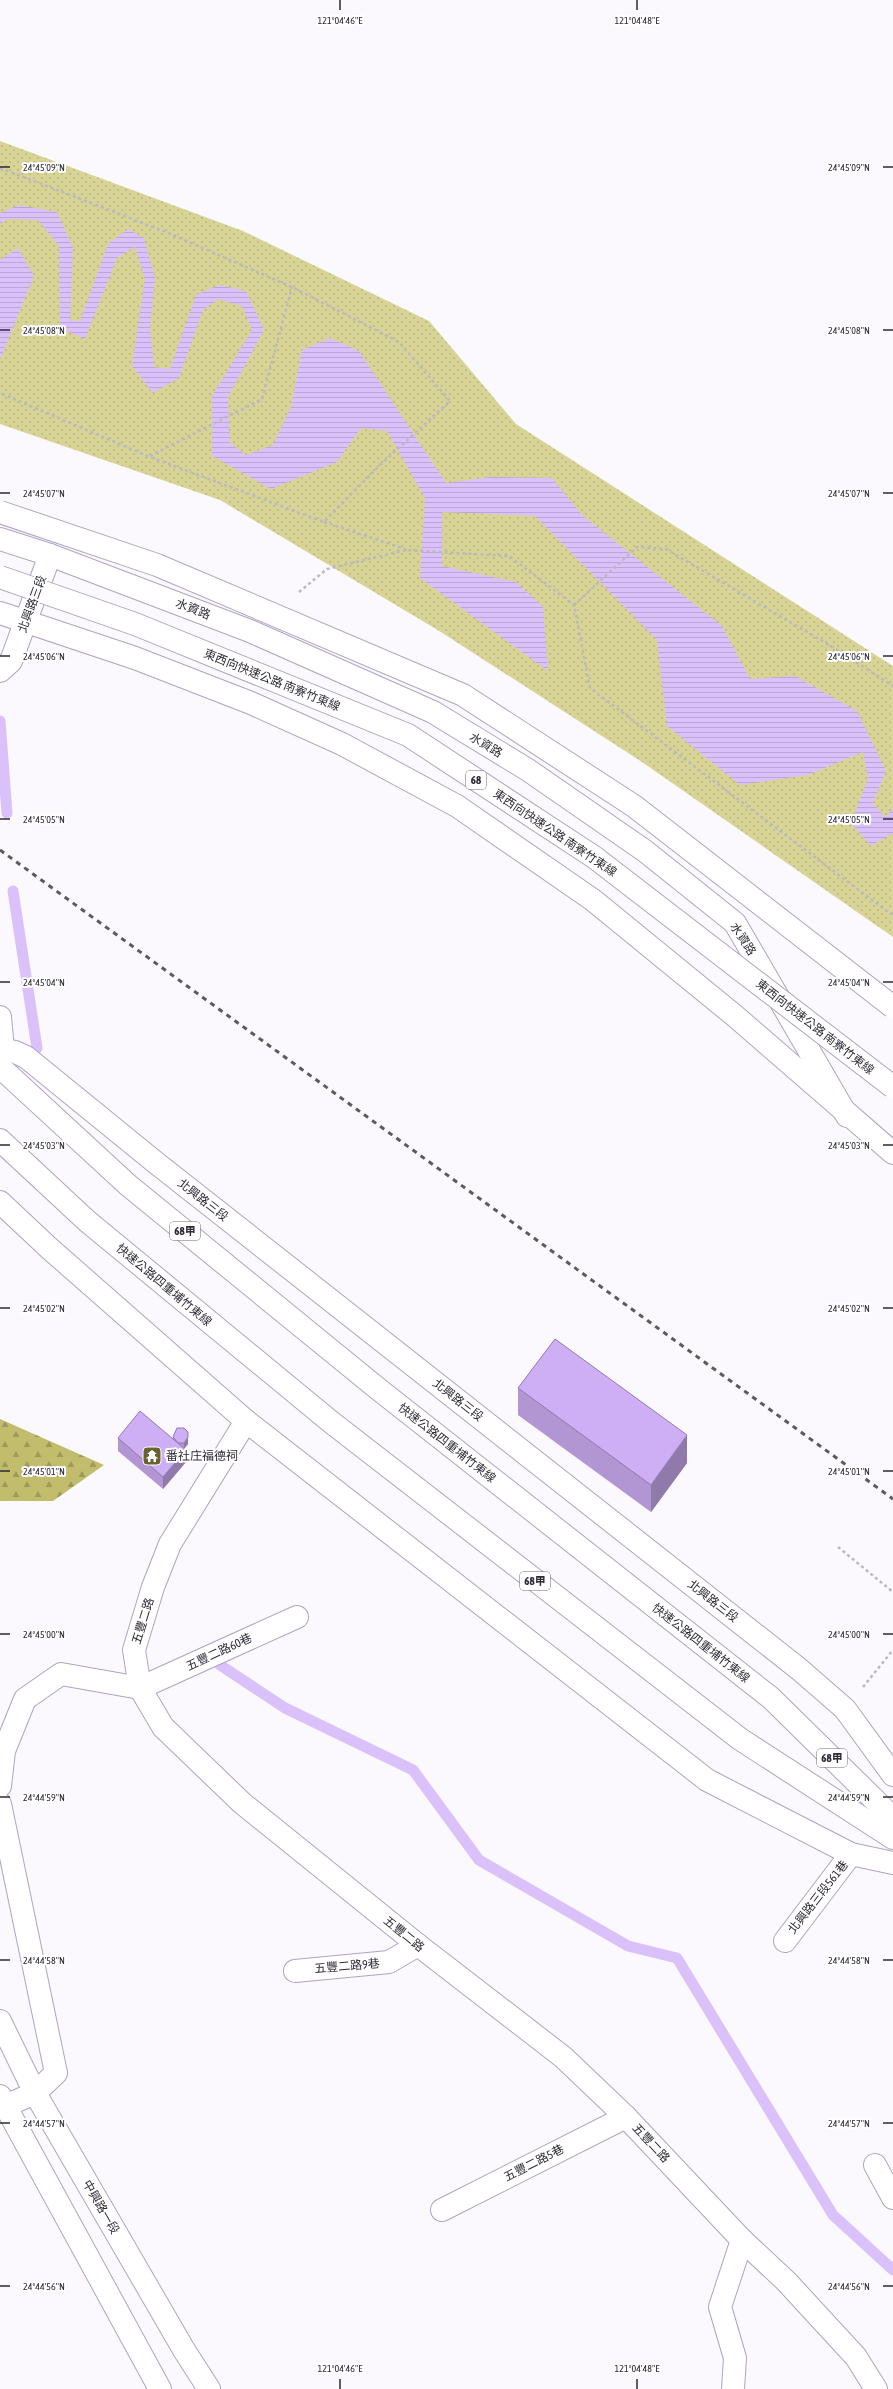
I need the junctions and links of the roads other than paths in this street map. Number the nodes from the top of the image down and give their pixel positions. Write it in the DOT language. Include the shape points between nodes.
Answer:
graph roads {
  1 [pos="0,512"];
  2 [pos="0,539"];
  3 [pos="50,555"];
  4 [pos="0,577"];
  5 [pos="0,613"];
  6 [pos="24,622"];
  7 [pos="6,666"];
  8 [pos="893,1007"];
  9 [pos="0,1016"];
  10 [pos="1,1055"];
  11 [pos="893,1087"];
  12 [pos="848,1116"];
  13 [pos="0,1140"];
  14 [pos="893,1153"];
  15 [pos="0,1202"];
  16 [pos="246,1421"];
  17 [pos="297,1617"];
  18 [pos="140,1688"];
  19 [pos="893,1775"];
  20 [pos="0,1786"];
  21 [pos="0,1804"];
  22 [pos="893,1818"];
  23 [pos="893,1838"];
  24 [pos="851,1854"];
  25 [pos="893,1863"];
  26 [pos="785,1941"];
  27 [pos="418,1945"];
  28 [pos="295,1970"];
  29 [pos="0,2021"];
  30 [pos="34,2093"];
  31 [pos="2,2102"];
  32 [pos="626,2117"];
  33 [pos="875,2165"];
  34 [pos="893,2198"];
  35 [pos="442,2210"];
  36 [pos="742,2240"];
  37 [pos="160,2389"];
  38 [pos="209,2389"];
  39 [pos="733,2389"];
  40 [pos="876,2389"];
  1 -- 8 [label="main road, bridge" via="157,565 463,695 634,806"];
  2 -- 3 [label="main road, 水資路"];
  3 -- 6 [label="main road, 北興路三段"];
  3 -- 12 [label="main road, 水資路" via="250,631 433,712 528,770 638,847 736,923"];
  4 -- 11 [label="main road, 東西向快速公路 南寮竹東線 / 68, bridge" via="135,624 408,735 594,857"];
  5 -- 6 [label="main road, 水資路"];
  6 -- 7 [label="main road, 北興路三段"];
  6 -- 12 [label="main road, 水資路" via="135,658 251,703 342,744 457,806 594,900 735,1016"];
  9 -- 10 [label="main road"];
  10 -- 19 [label="main road, 北興路三段" via="15,1052 26,1057 155,1162 799,1670 845,1709"];
  10 -- 22 [label="main road, 快速公路四重埔竹東線 / 68甲" via="128,1185 377,1388 771,1698"];
  12 -- 14 [label="main road, 水資路"];
  13 -- 23 [label="main road, 快速公路四重埔竹東線 / 68甲" via="87,1221 331,1422 740,1739"];
  15 -- 16 [label="main road"];
  16 -- 18 [label="main road, 五豐二路" via="170,1544 134,1650"];
  16 -- 24 [label="main road" via="706,1780"];
  17 -- 18 [label="main road, 五豐二路60巷"];
  18 -- 20 [label="main road" via="61,1674 25,1699 4,1751"];
  18 -- 27 [label="main road, 五豐二路" via="163,1727 242,1803"];
  21 -- 30 [label="main road" via="56,2073"];
  24 -- 25 [label="main road"];
  24 -- 26 [label="main road, 北興路三段561巷"];
  27 -- 28 [label="main road, 五豐二路9巷" via="389,1962"];
  27 -- 32 [label="main road, 五豐二路" via="563,2057"];
  29 -- 30 [label="main road, 中興路一段"];
  30 -- 31 [label="main road"];
  30 -- 38 [label="main road, 中興路一段"];
  31 -- 37 [label="main road"];
  32 -- 35 [label="main road, 五豐二路5巷"];
  32 -- 36 [label="main road, 五豐二路"];
  33 -- 34 [label="main road"];
  36 -- 39 [label="main road" via="720,2307 736,2358"];
  36 -- 40 [label="main road, 五豐二路" via="786,2281 856,2357"];
}
